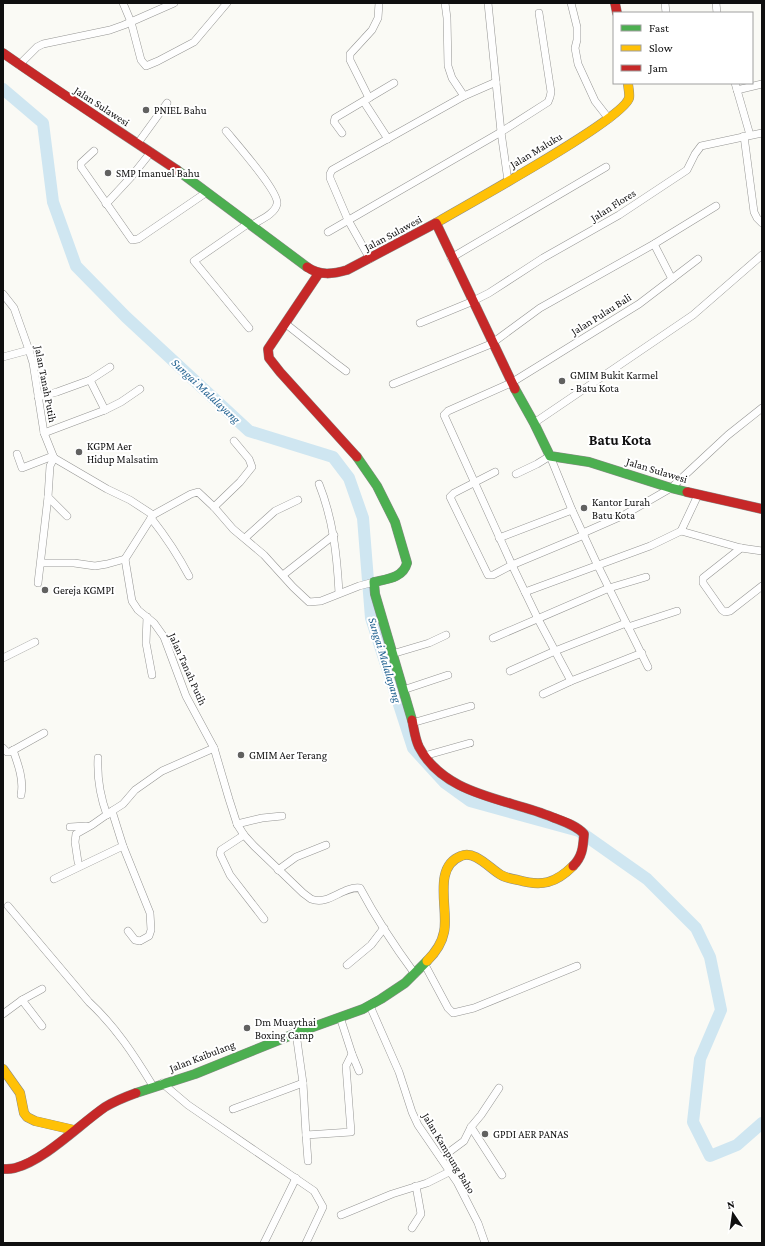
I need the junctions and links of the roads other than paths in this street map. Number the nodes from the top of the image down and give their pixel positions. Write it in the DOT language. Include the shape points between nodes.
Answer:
graph roads {
  1 [pos="123,3"];
  2 [pos="174,3"];
  3 [pos="378,3"];
  4 [pos="444,3"];
  5 [pos="488,3"];
  6 [pos="571,3"];
  7 [pos="225,4"];
  8 [pos="539,13"];
  9 [pos="130,22"];
  10 [pos="3,53"];
  11 [pos="19,65"];
  12 [pos="496,82"];
  13 [pos="394,83"];
  14 [pos="628,84"];
  15 [pos="762,84"];
  16 [pos="736,86"];
  17 [pos="464,96"];
  18 [pos="367,100"];
  19 [pos="167,103"];
  20 [pos="609,119"];
  21 [pos="226,131"];
  22 [pos="501,132"];
  23 [pos="342,133"];
  24 [pos="762,133"];
  25 [pos="747,136"];
  26 [pos="388,139"];
  27 [pos="138,143"];
  28 [pos="94,151"];
  29 [pos="151,152"];
  30 [pos="606,166"];
  31 [pos="508,181"];
  32 [pos="207,192"];
  33 [pos="106,204"];
  34 [pos="716,206"];
  35 [pos="348,220"];
  36 [pos="762,223"];
  37 [pos="250,224"];
  38 [pos="436,224"];
  39 [pos="328,232"];
  40 [pos="654,244"];
  41 [pos="762,255"];
  42 [pos="451,258"];
  43 [pos="370,259"];
  44 [pos="698,260"];
  45 [pos="319,273"];
  46 [pos="672,279"];
  47 [pos="3,294"];
  48 [pos="471,302"];
  49 [pos="420,322"];
  50 [pos="286,324"];
  51 [pos="249,328"];
  52 [pos="491,344"];
  53 [pos="29,350"];
  54 [pos="3,357"];
  55 [pos="110,367"];
  56 [pos="346,370"];
  57 [pos="90,380"];
  58 [pos="511,383"];
  59 [pos="393,384"];
  60 [pos="140,389"];
  61 [pos="38,397"];
  62 [pos="762,408"];
  63 [pos="105,410"];
  64 [pos="534,423"];
  65 [pos="44,433"];
  66 [pos="234,441"];
  67 [pos="17,454"];
  68 [pos="550,456"];
  69 [pos="53,457"];
  70 [pos="495,472"];
  71 [pos="516,474"];
  72 [pos="474,482"];
  73 [pos="319,484"];
  74 [pos="671,488"];
  75 [pos="698,495"];
  76 [pos="48,497"];
  77 [pos="298,500"];
  78 [pos="214,507"];
  79 [pos="762,509"];
  80 [pos="572,510"];
  81 [pos="68,516"];
  82 [pos="152,517"];
  83 [pos="681,531"];
  84 [pos="583,534"];
  85 [pos="334,535"];
  86 [pos="244,538"];
  87 [pos="500,538"];
  88 [pos="741,548"];
  89 [pos="762,551"];
  90 [pos="125,558"];
  91 [pos="41,563"];
  92 [pos="597,564"];
  93 [pos="512,565"];
  94 [pos="283,575"];
  95 [pos="189,576"];
  96 [pos="646,577"];
  97 [pos="373,582"];
  98 [pos="38,583"];
  99 [pos="762,586"];
  100 [pos="609,588"];
  101 [pos="525,592"];
  102 [pos="339,593"];
  103 [pos="677,611"];
  104 [pos="147,617"];
  105 [pos="538,619"];
  106 [pos="627,625"];
  107 [pos="446,635"];
  108 [pos="493,638"];
  109 [pos="35,642"];
  110 [pos="555,650"];
  111 [pos="642,653"];
  112 [pos="392,654"];
  113 [pos="3,658"];
  114 [pos="648,667"];
  115 [pos="510,671"];
  116 [pos="152,675"];
  117 [pos="448,675"];
  118 [pos="571,681"];
  119 [pos="403,690"];
  120 [pos="543,694"];
  121 [pos="471,706"];
  122 [pos="412,723"];
  123 [pos="44,733"];
  124 [pos="470,743"];
  125 [pos="3,748"];
  126 [pos="214,748"];
  127 [pos="13,750"];
  128 [pos="424,756"];
  129 [pos="98,758"];
  130 [pos="21,795"];
  131 [pos="110,813"];
  132 [pos="282,816"];
  133 [pos="237,824"];
  134 [pos="92,825"];
  135 [pos="70,827"];
  136 [pos="244,835"];
  137 [pos="326,845"];
  138 [pos="123,846"];
  139 [pos="78,862"];
  140 [pos="278,870"];
  141 [pos="54,879"];
  142 [pos="8,906"];
  143 [pos="264,919"];
  144 [pos="384,928"];
  145 [pos="128,931"];
  146 [pos="347,965"];
  147 [pos="425,965"];
  148 [pos="577,966"];
  149 [pos="415,974"];
  150 [pos="42,989"];
  151 [pos="22,1000"];
  152 [pos="370,1006"];
  153 [pos="3,1014"];
  154 [pos="340,1017"];
  155 [pos="42,1026"];
  156 [pos="296,1033"];
  157 [pos="352,1054"];
  158 [pos="3,1070"];
  159 [pos="359,1071"];
  160 [pos="162,1083"];
  161 [pos="303,1083"];
  162 [pos="153,1086"];
  163 [pos="499,1088"];
  164 [pos="233,1109"];
  165 [pos="470,1127"];
  166 [pos="74,1130"];
  167 [pos="306,1135"];
  168 [pos="441,1158"];
  169 [pos="308,1161"];
  170 [pos="3,1169"];
  171 [pos="449,1172"];
  172 [pos="502,1175"];
  173 [pos="296,1178"];
  174 [pos="416,1186"];
  175 [pos="340,1214"];
  176 [pos="412,1228"];
  177 [pos="264,1243"];
  178 [pos="306,1243"];
  179 [pos="485,1243"];
  1 -- 9 [label="street"];
  2 -- 9 [label="street"];
  3 -- 18 [label="street" via="378,18 372,30 350,54 350,60"];
  4 -- 17 [label="street" via="447,18 448,66 452,78"];
  5 -- 12 [label="street"];
  6 -- 20 [label="street" via="578,34 575,48 578,64 594,101"];
  7 -- 9 [label="street" via="194,42 146,66 140,60"];
  8 -- 22 [label="street" via="550,97 548,102"];
  9 -- 11 [label="street" via="110,30 43,44"];
  10 -- 11 [label="street, Jalan Sulawesi"];
  11 -- 27 [label="street, Jalan Sulawesi"];
  12 -- 17 [label="street"];
  12 -- 22 [label="street"];
  13 -- 18 [label="street"];
  14 -- 20 [label="street, Jalan Maluku" via="629,98"];
  15 -- 16 [label="street"];
  16 -- 25 [label="street"];
  17 -- 26 [label="street"];
  18 -- 23 [label="street" via="335,118 334,122"];
  18 -- 26 [label="street"];
  19 -- 27 [label="street"];
  20 -- 31 [label="street, Jalan Maluku"];
  21 -- 37 [label="street" via="271,187 277,199 277,205 268,215"];
  22 -- 31 [label="street"];
  22 -- 35 [label="street"];
  24 -- 25 [label="street, Jalan Flores"];
  25 -- 36 [label="street" via="754,212"];
  25 -- 48 [label="street, Jalan Flores" via="701,146 687,170 619,215"];
  26 -- 35 [label="street" via="332,170 330,174"];
  27 -- 29 [label="street, Jalan Sulawesi"];
  28 -- 33 [label="street" via="81,163 81,167"];
  29 -- 32 [label="street, Jalan Sulawesi"];
  29 -- 33 [label="street"];
  30 -- 42 [label="street"];
  31 -- 38 [label="street, Jalan Maluku"];
  32 -- 33 [label="street" via="135,240 132,240"];
  32 -- 37 [label="street, Jalan Sulawesi"];
  34 -- 40 [label="street"];
  35 -- 39 [label="street"];
  35 -- 43 [label="street"];
  37 -- 45 [label="street, Jalan Sulawesi" via="304,266"];
  37 -- 51 [label="street" via="194,261"];
  38 -- 42 [label="street, Jalan Sulawesi"];
  38 -- 43 [label="street, Jalan Sulawesi"];
  40 -- 46 [label="street"];
  40 -- 52 [label="street" via="540,308"];
  41 -- 64 [label="street" via="693,315"];
  42 -- 48 [label="street, Jalan Sulawesi"];
  43 -- 45 [label="street, Jalan Sulawesi" via="343,272"];
  44 -- 46 [label="street, Jalan Pulau Bali"];
  45 -- 50 [label="street"];
  46 -- 58 [label="street, Jalan Pulau Bali" via="639,304"];
  47 -- 53 [label="street, Jalan Tanah Putih" via="14,308"];
  48 -- 49 [label="street, Jalan Flores"];
  48 -- 52 [label="street, Jalan Sulawesi"];
  50 -- 56 [label="street"];
  50 -- 97 [label="street" via="268,349 269,358 359,459 377,486 395,522 407,563 406,569 397,575"];
  52 -- 58 [label="street, Jalan Sulawesi"];
  52 -- 59 [label="street"];
  53 -- 54 [label="street"];
  53 -- 61 [label="street, Jalan Tanah Putih"];
  55 -- 57 [label="street"];
  57 -- 61 [label="street"];
  57 -- 63 [label="street"];
  58 -- 64 [label="street, Jalan Sulawesi"];
  58 -- 72 [label="street, Jalan Pulau Bali" via="444,415"];
  60 -- 63 [label="street"];
  61 -- 65 [label="street, Jalan Tanah Putih"];
  62 -- 74 [label="street" via="728,435"];
  63 -- 65 [label="street"];
  64 -- 68 [label="street, Jalan Sulawesi"];
  65 -- 69 [label="street, Jalan Tanah Putih"];
  66 -- 78 [label="street" via="249,459 252,467"];
  67 -- 69 [label="street" via="22,468"];
  68 -- 71 [label="street"];
  68 -- 74 [label="street, Jalan Sulawesi" via="589,462"];
  68 -- 80 [label="street"];
  69 -- 76 [label="street"];
  69 -- 82 [label="street" via="130,500"];
  70 -- 72 [label="street"];
  72 -- 87 [label="street"];
  72 -- 93 [label="street" via="451,495 451,500 488,575"];
  73 -- 85 [label="street"];
  74 -- 75 [label="street, Jalan Sulawesi"];
  74 -- 84 [label="street" via="624,515"];
  75 -- 79 [label="street, Jalan Sulawesi"];
  75 -- 83 [label="street"];
  76 -- 81 [label="street"];
  76 -- 91 [label="street"];
  77 -- 86 [label="street" via="275,511"];
  78 -- 82 [label="street" via="195,492"];
  78 -- 86 [label="street" via="232,529"];
  80 -- 84 [label="street"];
  80 -- 87 [label="street"];
  82 -- 90 [label="street"];
  82 -- 95 [label="street"];
  83 -- 88 [label="street"];
  83 -- 92 [label="street" via="650,546"];
  84 -- 92 [label="street"];
  84 -- 93 [label="street"];
  85 -- 94 [label="street"];
  85 -- 102 [label="street"];
  86 -- 94 [label="street"];
  87 -- 93 [label="street"];
  88 -- 89 [label="street"];
  88 -- 99 [label="street" via="703,578 703,583 725,612"];
  90 -- 91 [label="street" via="99,565"];
  90 -- 104 [label="street, Jalan Tanah Putih" via="132,601"];
  91 -- 98 [label="street"];
  92 -- 100 [label="street"];
  92 -- 101 [label="street"];
  93 -- 101 [label="street"];
  94 -- 102 [label="street" via="309,602"];
  96 -- 100 [label="street"];
  97 -- 102 [label="street"];
  97 -- 112 [label="street"];
  100 -- 105 [label="street"];
  100 -- 106 [label="street"];
  101 -- 105 [label="street"];
  103 -- 106 [label="street"];
  104 -- 116 [label="street" via="146,643"];
  104 -- 126 [label="street, Jalan Tanah Putih" via="164,637 186,696"];
  105 -- 108 [label="street"];
  105 -- 110 [label="street"];
  106 -- 110 [label="street"];
  106 -- 111 [label="street"];
  107 -- 112 [label="street" via="430,643"];
  109 -- 113 [label="street"];
  110 -- 115 [label="street"];
  110 -- 118 [label="street"];
  111 -- 114 [label="street"];
  111 -- 118 [label="street"];
  112 -- 119 [label="street"];
  117 -- 119 [label="street"];
  118 -- 120 [label="street"];
  119 -- 122 [label="street"];
  121 -- 122 [label="street"];
  122 -- 128 [label="street"];
  123 -- 127 [label="street"];
  124 -- 128 [label="street"];
  125 -- 127 [label="street" via="7,752"];
  126 -- 131 [label="street" via="162,771 135,790 123,804"];
  126 -- 133 [label="street, Jalan Tanah Putih"];
  127 -- 130 [label="street" via="20,774"];
  128 -- 147 [label="street, Jalan Kaibulang" via="438,770 474,793 534,811 581,830 584,834 582,853 578,861 564,875 541,884 531,884 502,876 469,854 459,856 447,867 443,885 444,932"];
  129 -- 131 [label="street" via="99,786"];
  131 -- 134 [label="street"];
  131 -- 138 [label="street"];
  132 -- 133 [label="street"];
  133 -- 136 [label="street, Jalan Tanah Putih"];
  134 -- 135 [label="street"];
  134 -- 139 [label="street" via="76,834"];
  136 -- 140 [label="street, Jalan Tanah Putih"];
  136 -- 143 [label="street" via="221,850 220,854 230,875"];
  137 -- 140 [label="street" via="296,857"];
  138 -- 141 [label="street"];
  138 -- 145 [label="street" via="150,913 151,930 149,936 140,942"];
  140 -- 144 [label="street, Jalan Tanah Putih" via="303,893 316,901 360,888"];
  142 -- 162 [label="street" via="89,1002 117,1031"];
  144 -- 146 [label="street" via="371,945"];
  144 -- 149 [label="street"];
  147 -- 148 [label="street" via="453,1013 474,1008"];
  147 -- 149 [label="street, Jalan Kaibulang"];
  149 -- 152 [label="street, Jalan Kaibulang"];
  150 -- 151 [label="street"];
  151 -- 153 [label="street"];
  151 -- 155 [label="street"];
  152 -- 154 [label="street, Jalan Kaibulang"];
  152 -- 168 [label="street, Jalan Kampung Baho" via="399,1072 418,1125"];
  154 -- 156 [label="street, Jalan Kaibulang"];
  154 -- 157 [label="street"];
  156 -- 160 [label="street, Jalan Kaibulang" via="193,1074"];
  156 -- 161 [label="street"];
  157 -- 159 [label="street"];
  157 -- 167 [label="street" via="346,1066 351,1132"];
  158 -- 166 [label="street" via="20,1093 27,1117"];
  160 -- 162 [label="street, Jalan Kaibulang"];
  160 -- 173 [label="street" via="188,1105"];
  161 -- 164 [label="street"];
  161 -- 167 [label="street"];
  162 -- 166 [label="street, Jalan Kaibulang" via="117,1100"];
  163 -- 165 [label="street"];
  165 -- 168 [label="street" via="461,1144"];
  165 -- 172 [label="street"];
  166 -- 170 [label="street, Jalan Kaibulang" via="36,1158 12,1169"];
  167 -- 169 [label="street"];
  168 -- 171 [label="street, Jalan Kampung Baho"];
  171 -- 174 [label="street"];
  171 -- 179 [label="street, Jalan Kampung Baho" via="457,1182 478,1223"];
  173 -- 177 [label="street"];
  173 -- 178 [label="street" via="314,1191 323,1207"];
  174 -- 175 [label="street"];
  174 -- 176 [label="street" via="421,1214"];
}
